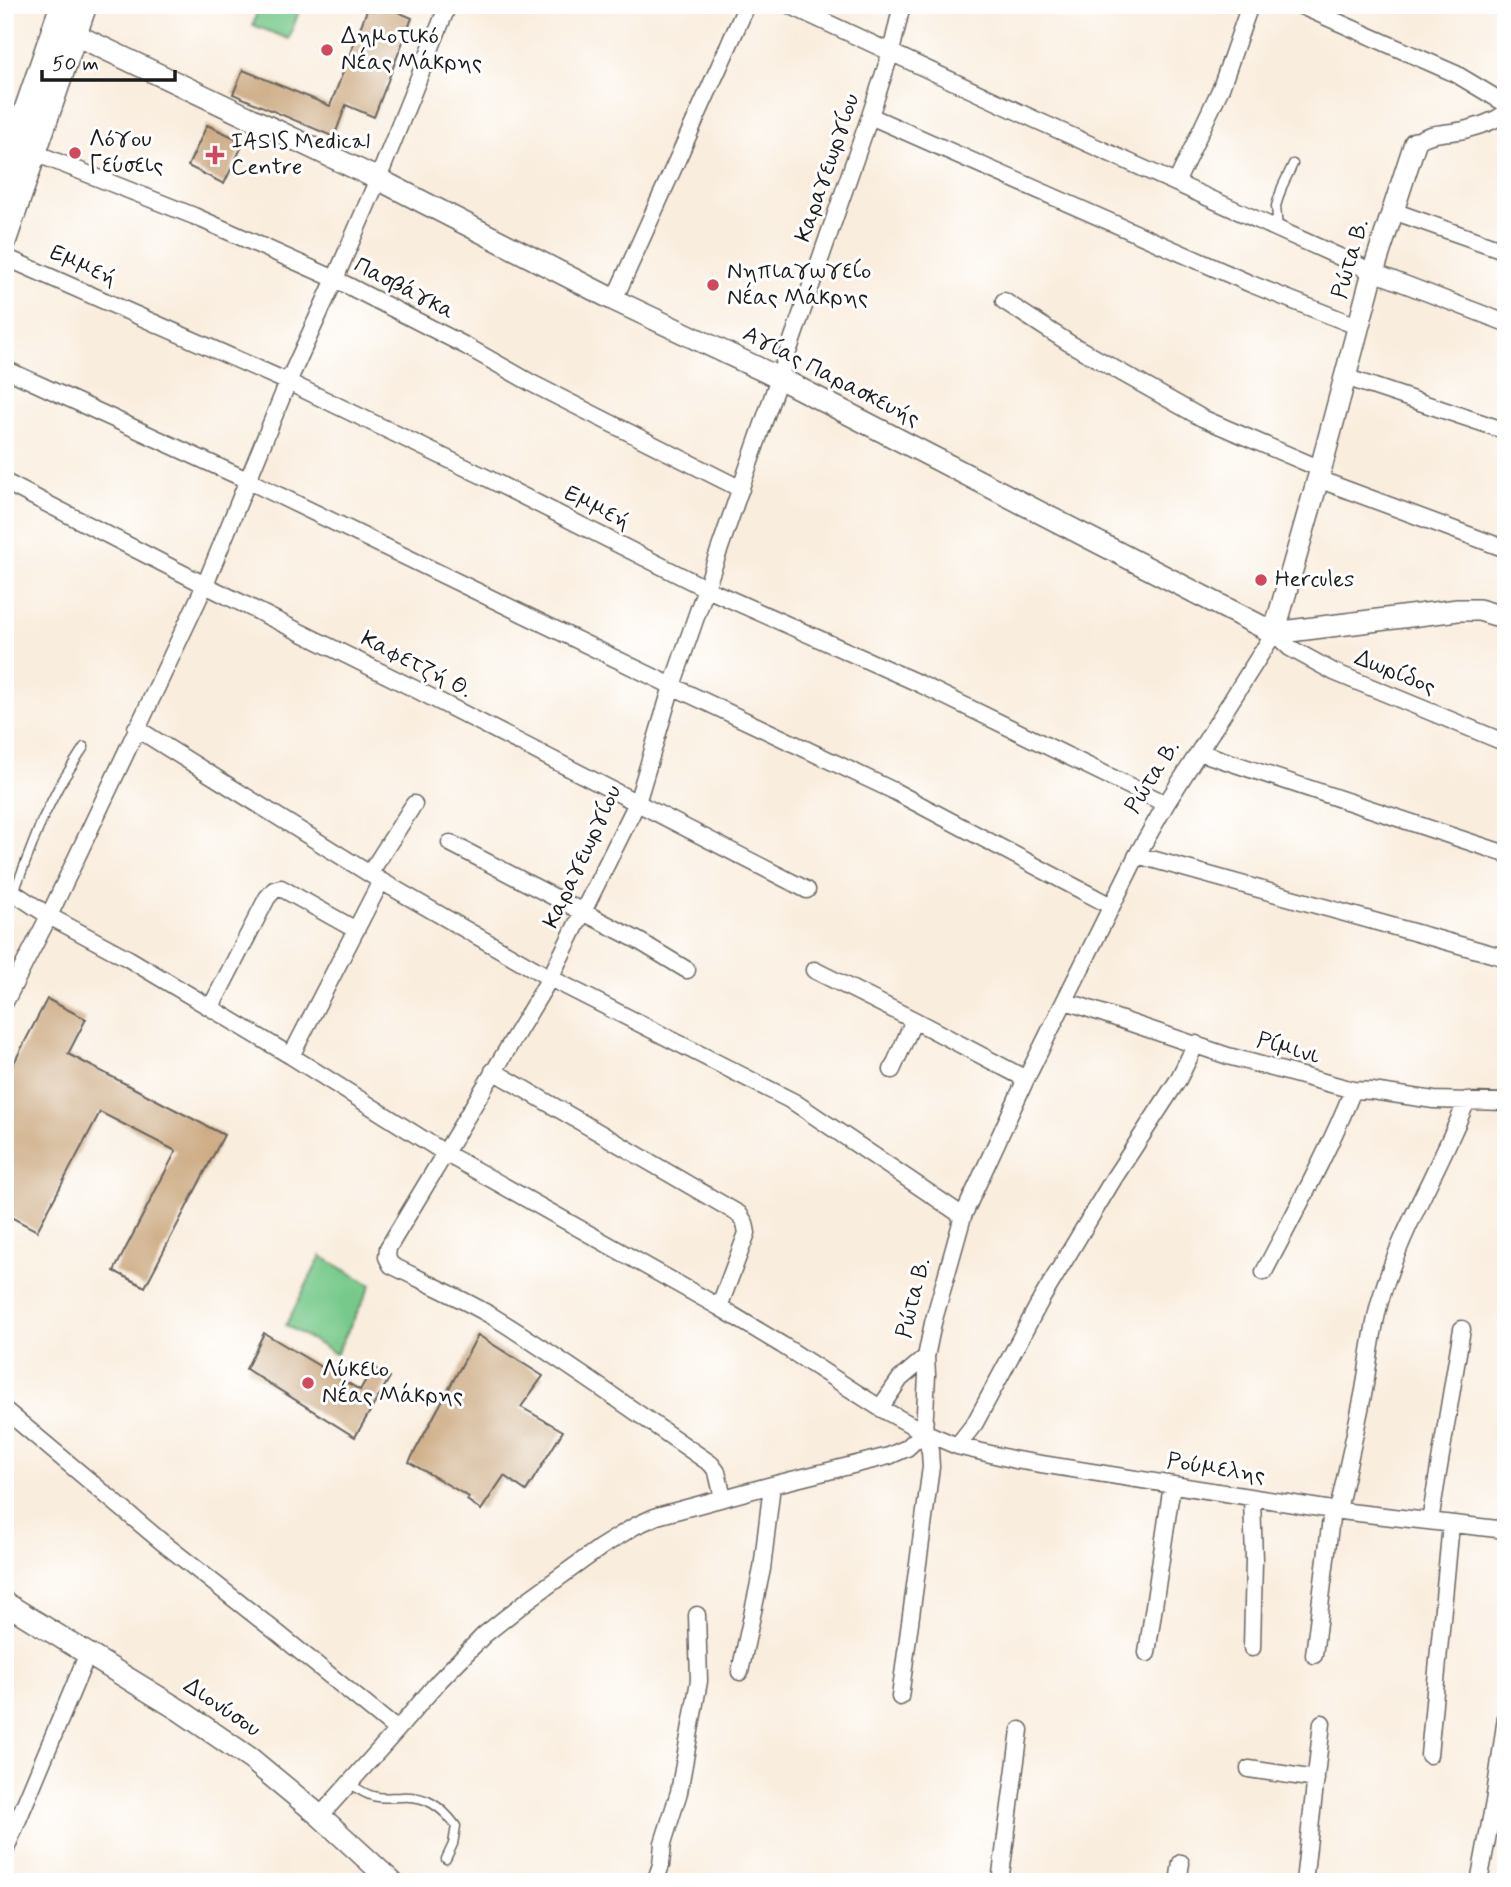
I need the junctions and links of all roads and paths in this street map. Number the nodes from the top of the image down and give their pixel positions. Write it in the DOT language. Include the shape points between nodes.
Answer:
graph roads {
  1 [pos="85,5"];
  2 [pos="448,5"];
  3 [pos="747,5"];
  4 [pos="789,5"];
  5 [pos="902,5"];
  6 [pos="1250,5"];
  7 [pos="1299,5"];
  8 [pos="64,22"];
  9 [pos="891,52"];
  10 [pos="1506,104"];
  11 [pos="870,116"];
  12 [pos="1502,122"];
  13 [pos="1415,142"];
  14 [pos="35,153"];
  15 [pos="1293,164"];
  16 [pos="5,171"];
  17 [pos="378,179"];
  18 [pos="1176,183"];
  19 [pos="1393,211"];
  20 [pos="1278,229"];
  21 [pos="5,239"];
  22 [pos="1506,251"];
  23 [pos="5,257"];
  24 [pos="1373,272"];
  25 [pos="335,279"];
  26 [pos="614,300"];
  27 [pos="1004,301"];
  28 [pos="1506,323"];
  29 [pos="1359,327"];
  30 [pos="5,369"];
  31 [pos="1345,377"];
  32 [pos="779,378"];
  33 [pos="289,382"];
  34 [pos="1506,431"];
  35 [pos="1320,474"];
  36 [pos="247,480"];
  37 [pos="5,482"];
  38 [pos="741,489"];
  39 [pos="1506,549"];
  40 [pos="205,585"];
  41 [pos="707,589"];
  42 [pos="1506,618"];
  43 [pos="1274,633"];
  44 [pos="671,686"];
  45 [pos="136,728"];
  46 [pos="1506,743"];
  47 [pos="84,747"];
  48 [pos="1199,751"];
  49 [pos="637,803"];
  50 [pos="1166,803"];
  51 [pos="414,804"];
  52 [pos="450,843"];
  53 [pos="1506,854"];
  54 [pos="1137,855"];
  55 [pos="376,877"];
  56 [pos="10,890"];
  57 [pos="807,890"];
  58 [pos="1111,906"];
  59 [pos="582,912"];
  60 [pos="49,916"];
  61 [pos="356,930"];
  62 [pos="1506,958"];
  63 [pos="687,970"];
  64 [pos="814,970"];
  65 [pos="551,978"];
  66 [pos="1066,1001"];
  67 [pos="5,1002"];
  68 [pos="211,1007"];
  69 [pos="915,1020"];
  70 [pos="1196,1044"];
  71 [pos="291,1056"];
  72 [pos="892,1070"];
  73 [pos="493,1071"];
  74 [pos="1026,1079"];
  75 [pos="1353,1090"];
  76 [pos="1467,1100"];
  77 [pos="1506,1102"];
  78 [pos="445,1153"];
  79 [pos="963,1216"];
  80 [pos="1264,1272"];
  81 [pos="719,1307"];
  82 [pos="1462,1329"];
  83 [pos="926,1357"];
  84 [pos="880,1408"];
  85 [pos="5,1410"];
  86 [pos="925,1432"];
  87 [pos="957,1446"];
  88 [pos="772,1485"];
  89 [pos="1172,1485"];
  90 [pos="1252,1497"];
  91 [pos="723,1498"];
  92 [pos="1335,1510"];
  93 [pos="1430,1521"];
  94 [pos="1451,1524"];
  95 [pos="1506,1530"];
  96 [pos="5,1603"];
  97 [pos="697,1615"];
  98 [pos="1252,1648"];
  99 [pos="88,1653"];
  100 [pos="1147,1653"];
  101 [pos="1314,1655"];
  102 [pos="740,1672"];
  103 [pos="900,1697"];
  104 [pos="1506,1717"];
  105 [pos="1322,1723"];
  106 [pos="397,1730"];
  107 [pos="1020,1730"];
  108 [pos="1429,1755"];
  109 [pos="1250,1769"];
  110 [pos="1315,1779"];
  111 [pos="349,1783"];
  112 [pos="320,1816"];
  113 [pos="5,1851"];
  114 [pos="446,1859"];
  115 [pos="1181,1863"];
  116 [pos="392,1882"];
  117 [pos="655,1882"];
  118 [pos="999,1882"];
  119 [pos="1178,1882"];
  120 [pos="1304,1882"];
  121 [pos="1479,1882"];
  1 -- 8 [label="main road"];
  2 -- 17 [label="street"];
  3 -- 26 [label="street"];
  4 -- 9 [label="street"];
  5 -- 9 [label="street, Καραγεωργίου"];
  6 -- 18 [label="street" via="1220,88"];
  7 -- 10 [label="street" via="1456,74"];
  8 -- 14 [label="main road"];
  8 -- 16 [label="main road"];
  8 -- 17 [label="street, Αγίας Παρασκευής"];
  9 -- 11 [label="street, Καραγεωργίου"];
  9 -- 18 [label="street"];
  11 -- 29 [label="street"];
  11 -- 32 [label="street, Καραγεωργίου"];
  12 -- 13 [label="street" via="1426,135"];
  13 -- 19 [label="street, Ρώτα Β."];
  14 -- 21 [label="main road"];
  14 -- 25 [label="street, Πασβάγκα"];
  15 -- 20 [label="lane" via="1276,206"];
  17 -- 25 [label="street"];
  17 -- 26 [label="street, Αγίας Παρασκευής"];
  18 -- 20 [label="street"];
  19 -- 22 [label="street"];
  19 -- 24 [label="street, Ρώτα Β."];
  20 -- 24 [label="street"];
  23 -- 33 [label="street, Εμμεή"];
  24 -- 28 [label="street"];
  24 -- 29 [label="street, Ρώτα Β."];
  25 -- 33 [label="street"];
  25 -- 38 [label="street, Πασβάγκα"];
  26 -- 32 [label="street, Αγίας Παρασκευής"];
  27 -- 35 [label="street" via="1202,418"];
  29 -- 31 [label="street, Ρώτα Β."];
  30 -- 36 [label="street"];
  31 -- 34 [label="street"];
  31 -- 35 [label="street, Ρώτα Β."];
  32 -- 38 [label="street, Καραγεωργίου"];
  32 -- 43 [label="street, Αγίας Παρασκευής"];
  33 -- 36 [label="street"];
  33 -- 41 [label="street, Εμμεή"];
  35 -- 39 [label="street"];
  35 -- 43 [label="street, Ρώτα Β."];
  36 -- 40 [label="street"];
  36 -- 44 [label="street"];
  37 -- 40 [label="street, Καφετζή Θ."];
  38 -- 41 [label="street, Καραγεωργίου"];
  40 -- 45 [label="street"];
  40 -- 49 [label="street, Καφετζή Θ."];
  41 -- 44 [label="street, Καραγεωργίου"];
  41 -- 50 [label="street, Εμμεή" via="918,683"];
  42 -- 43 [label="street" via="1458,610"];
  43 -- 46 [label="street, Δωρίδος" via="1290,648 1334,673"];
  43 -- 48 [label="street, Ρώτα Β."];
  44 -- 49 [label="street, Καραγεωργίου"];
  44 -- 58 [label="street" via="892,790"];
  45 -- 55 [label="street"];
  45 -- 60 [label="street"];
  47 -- 56 [label="lane" via="59,786"];
  48 -- 50 [label="street, Ρώτα Β."];
  48 -- 53 [label="street"];
  49 -- 57 [label="street, Καφετζή Θ."];
  49 -- 59 [label="street, Καραγεωργίου"];
  50 -- 54 [label="street, Ρώτα Β."];
  51 -- 55 [label="street"];
  52 -- 59 [label="street"];
  54 -- 58 [label="street, Ρώτα Β."];
  54 -- 62 [label="street"];
  55 -- 61 [label="street"];
  55 -- 65 [label="street"];
  56 -- 60 [label="street, Ρούμελης"];
  58 -- 66 [label="street, Ρώτα Β."];
  59 -- 63 [label="street"];
  59 -- 65 [label="street, Καραγεωργίου"];
  60 -- 67 [label="street"];
  60 -- 68 [label="street, Ρούμελης"];
  61 -- 68 [label="street" via="281,888 274,890"];
  61 -- 71 [label="street"];
  64 -- 69 [label="street"];
  65 -- 73 [label="street, Καραγεωργίου"];
  65 -- 79 [label="street" via="794,1102"];
  66 -- 70 [label="street, Ρίμινι"];
  66 -- 74 [label="street, Ρώτα Β."];
  68 -- 71 [label="street, Ρούμελης"];
  69 -- 72 [label="street"];
  69 -- 74 [label="street"];
  70 -- 75 [label="street, Ρίμινι"];
  70 -- 87 [label="street" via="1042,1298 975,1423"];
  71 -- 78 [label="street, Ρούμελης"];
  73 -- 78 [label="street, Καραγεωργίου"];
  73 -- 81 [label="street" via="739,1214 747,1233"];
  74 -- 79 [label="street, Ρώτα Β."];
  75 -- 76 [label="street, Ρίμινι"];
  75 -- 80 [label="street"];
  76 -- 77 [label="street, Ρίμινι"];
  76 -- 92 [label="street" via="1410,1222 1380,1302 1358,1422"];
  78 -- 81 [label="street, Ρούμελης"];
  78 -- 91 [label="street, Καραγεωργίου" via="388,1248 391,1265 492,1317 711,1464"];
  79 -- 83 [label="street, Ρώτα Β."];
  81 -- 84 [label="street, Ρούμελης"];
  82 -- 93 [label="street"];
  83 -- 84 [label="street" via="900,1379"];
  83 -- 86 [label="street, Ρώτα Β."];
  84 -- 86 [label="street, Ρούμελης"];
  85 -- 106 [label="street"];
  86 -- 87 [label="street, Ρούμελης"];
  86 -- 88 [label="street" via="889,1456"];
  86 -- 103 [label="street, Ρώτα Β." via="931,1468"];
  87 -- 89 [label="street, Ρούμελης"];
  88 -- 91 [label="street"];
  88 -- 102 [label="street" via="762,1569"];
  89 -- 90 [label="street, Ρούμελης"];
  89 -- 100 [label="street"];
  90 -- 92 [label="street, Ρούμελης"];
  90 -- 98 [label="street"];
  91 -- 106 [label="street" via="657,1516 592,1554 484,1635"];
  92 -- 93 [label="street, Ρούμελης"];
  92 -- 101 [label="street"];
  93 -- 94 [label="street, Ρούμελης"];
  94 -- 95 [label="street, Ρούμελης"];
  94 -- 108 [label="street"];
  96 -- 99 [label="street, Διονύσου"];
  97 -- 117 [label="street" via="699,1681 679,1792"];
  99 -- 112 [label="street, Διονύσου" via="228,1742"];
  99 -- 113 [label="street"];
  104 -- 121 [label="street"];
  105 -- 110 [label="street"];
  106 -- 111 [label="street"];
  107 -- 118 [label="street"];
  109 -- 110 [label="street"];
  110 -- 120 [label="street"];
  111 -- 112 [label="street"];
  111 -- 114 [label="lane" via="370,1796 421,1798 437,1805 456,1826"];
  112 -- 116 [label="street, Διονύσου"];
  115 -- 119 [label="street"];
}
